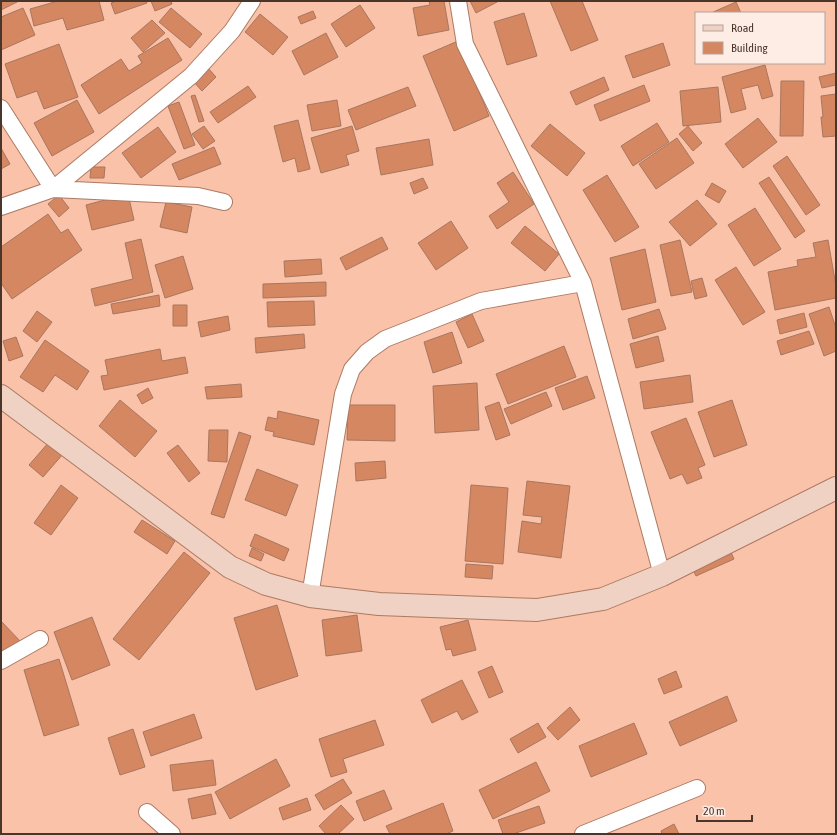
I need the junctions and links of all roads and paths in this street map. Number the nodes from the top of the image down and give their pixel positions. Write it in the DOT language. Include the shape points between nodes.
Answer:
graph roads {
  1 [pos="252,1"];
  2 [pos="458,1"];
  3 [pos="1,108"];
  4 [pos="53,189"];
  5 [pos="224,202"];
  6 [pos="1,207"];
  7 [pos="583,283"];
  8 [pos="1,396"];
  9 [pos="836,488"];
  10 [pos="662,575"];
  11 [pos="310,596"];
  12 [pos="40,639"];
  13 [pos="1,661"];
  14 [pos="697,788"];
  15 [pos="146,812"];
  16 [pos="172,834"];
  17 [pos="583,834"];
  1 -- 4 [label="street" via="232,31 191,76"];
  2 -- 7 [label="street" via="465,44"];
  3 -- 4 [label="street"];
  4 -- 5 [label="street" via="198,196"];
  4 -- 6 [label="street"];
  7 -- 10 [label="street"];
  7 -- 11 [label="street" via="481,301 385,339 367,352 352,369 343,394"];
  8 -- 11 [label="street" via="230,567 266,584"];
  9 -- 10 [label="street"];
  10 -- 11 [label="street" via="602,599 537,610 379,604"];
  12 -- 13 [label="street"];
  14 -- 17 [label="street"];
  15 -- 16 [label="street"];
}
